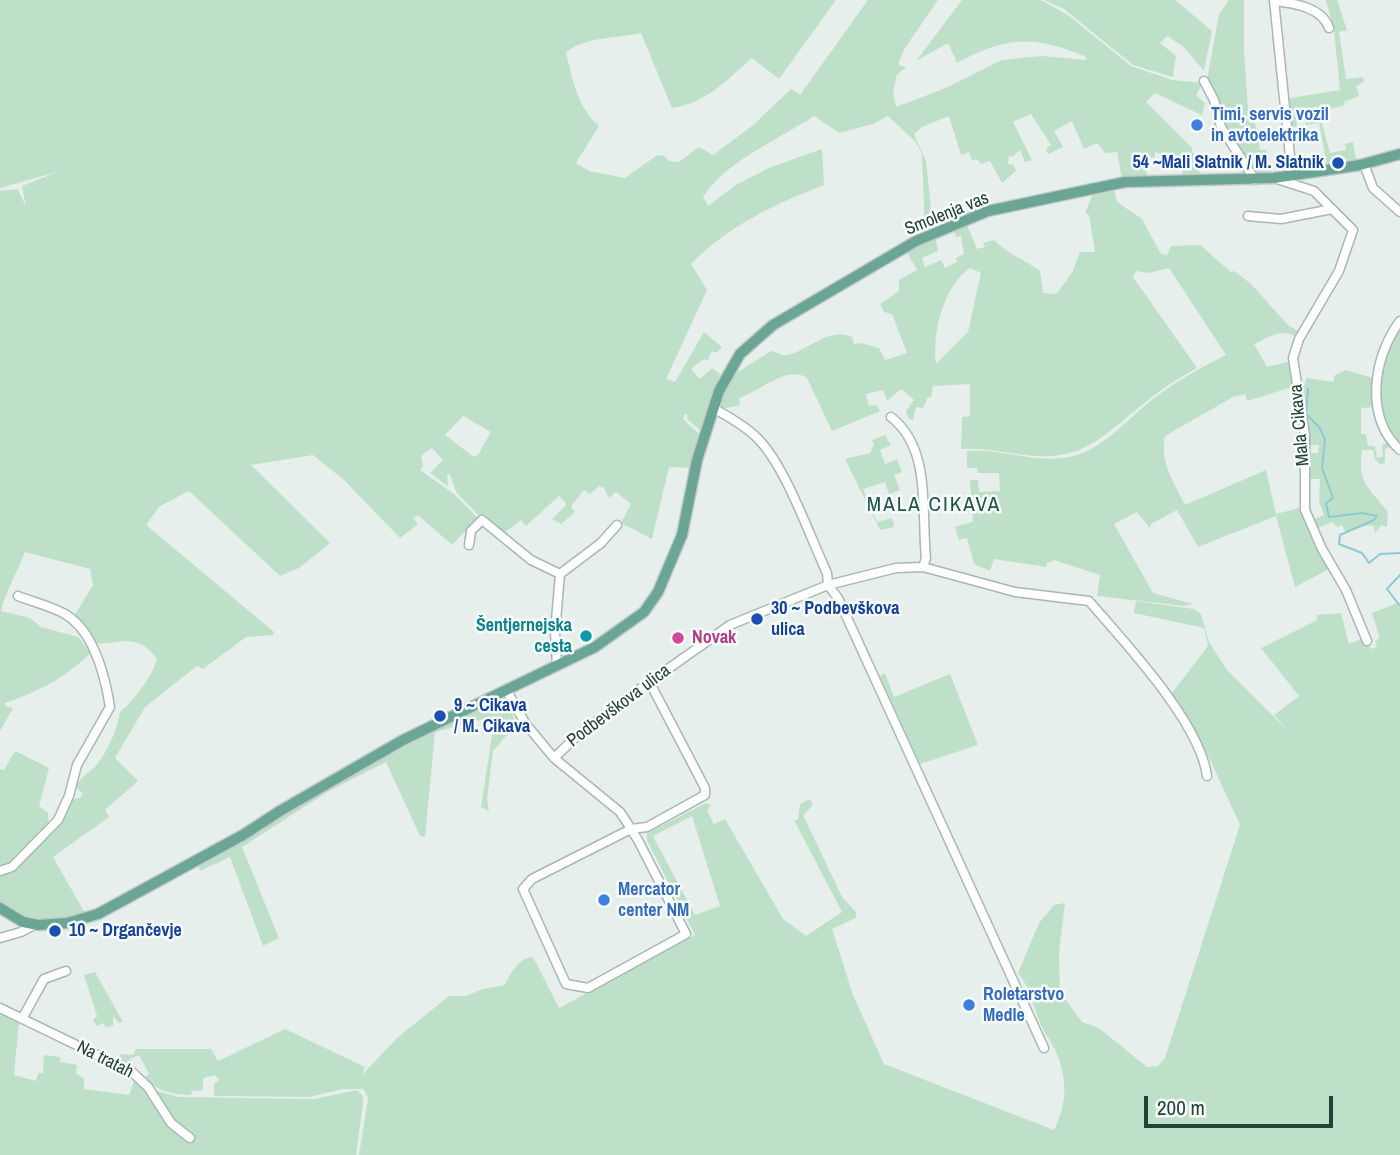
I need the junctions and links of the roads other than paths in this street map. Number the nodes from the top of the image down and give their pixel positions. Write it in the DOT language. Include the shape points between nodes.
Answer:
graph roads {
  1 [pos="1274,0"];
  2 [pos="1329,28"];
  3 [pos="1204,81"];
  4 [pos="1400,154"];
  5 [pos="1364,164"];
  6 [pos="1292,176"];
  7 [pos="1274,178"];
  8 [pos="1255,180"];
  9 [pos="1332,209"];
  10 [pos="1400,212"];
  11 [pos="1248,216"];
  12 [pos="1346,250"];
  13 [pos="1400,321"];
  14 [pos="713,408"];
  15 [pos="891,417"];
  16 [pos="1400,450"];
  17 [pos="617,525"];
  18 [pos="469,545"];
  19 [pos="923,566"];
  20 [pos="560,574"];
  21 [pos="828,585"];
  22 [pos="18,596"];
  23 [pos="1367,641"];
  24 [pos="557,666"];
  25 [pos="650,683"];
  26 [pos="506,689"];
  27 [pos="554,758"];
  28 [pos="1207,776"];
  29 [pos="631,829"];
  30 [pos="0,871"];
  31 [pos="0,908"];
  32 [pos="34,925"];
  33 [pos="0,938"];
  34 [pos="66,971"];
  35 [pos="0,1008"];
  36 [pos="22,1019"];
  37 [pos="1044,1048"];
  38 [pos="190,1138"];
  1 -- 2 [label="street" via="1319,14"];
  1 -- 6 [label="street"];
  3 -- 8 [label="street" via="1221,127"];
  4 -- 5 [label="main road, Smolenja vas"];
  5 -- 6 [label="main road, Smolenja vas"];
  5 -- 10 [label="street" via="1373,188"];
  6 -- 7 [label="main road, Smolenja vas"];
  7 -- 8 [label="main road, Smolenja vas"];
  7 -- 9 [label="street, Smolenja vas" via="1308,187"];
  8 -- 14 [label="main road, Smolenja vas" via="1125,182 988,211 947,226 764,331 740,354"];
  9 -- 11 [label="street" via="1281,219"];
  9 -- 12 [label="street, Smolenja vas" via="1353,230"];
  12 -- 23 [label="street, Mala Cikava" via="1293,358 1305,435 1305,510"];
  13 -- 16 [label="street" via="1385,344 1377,384 1382,426"];
  14 -- 21 [label="street" via="764,445 786,482 827,573"];
  14 -- 24 [label="main road" via="696,460 682,534 658,592 624,629"];
  15 -- 19 [label="street" via="909,433 918,463"];
  17 -- 20 [label="street"];
  18 -- 20 [label="street" via="471,531 482,520 531,560"];
  19 -- 21 [label="street"];
  19 -- 28 [label="street" via="1004,589 1089,601 1139,659 1190,731"];
  20 -- 24 [label="street"];
  21 -- 25 [label="street, Podbevškova ulica" via="730,625"];
  21 -- 37 [label="street" via="838,598"];
  22 -- 30 [label="street" via="66,615 82,631 95,650 110,707 77,765 58,820 12,867"];
  24 -- 26 [label="main road"];
  25 -- 27 [label="street, Podbevškova ulica"];
  25 -- 29 [label="street" via="705,795 647,827"];
  26 -- 27 [label="street, Podbevškova ulica" via="525,723"];
  26 -- 32 [label="main road" via="376,755 98,914 67,923"];
  27 -- 29 [label="street" via="613,805"];
  29 -- 29 [label="street" via="532,879 523,889 566,984 589,988 686,934"];
  31 -- 32 [label="main road"];
  32 -- 33 [label="street"];
  34 -- 36 [label="street" via="44,979"];
  35 -- 36 [label="street, Na tratah"];
  36 -- 38 [label="street, Na tratah" via="132,1072 148,1087 171,1123"];
}
